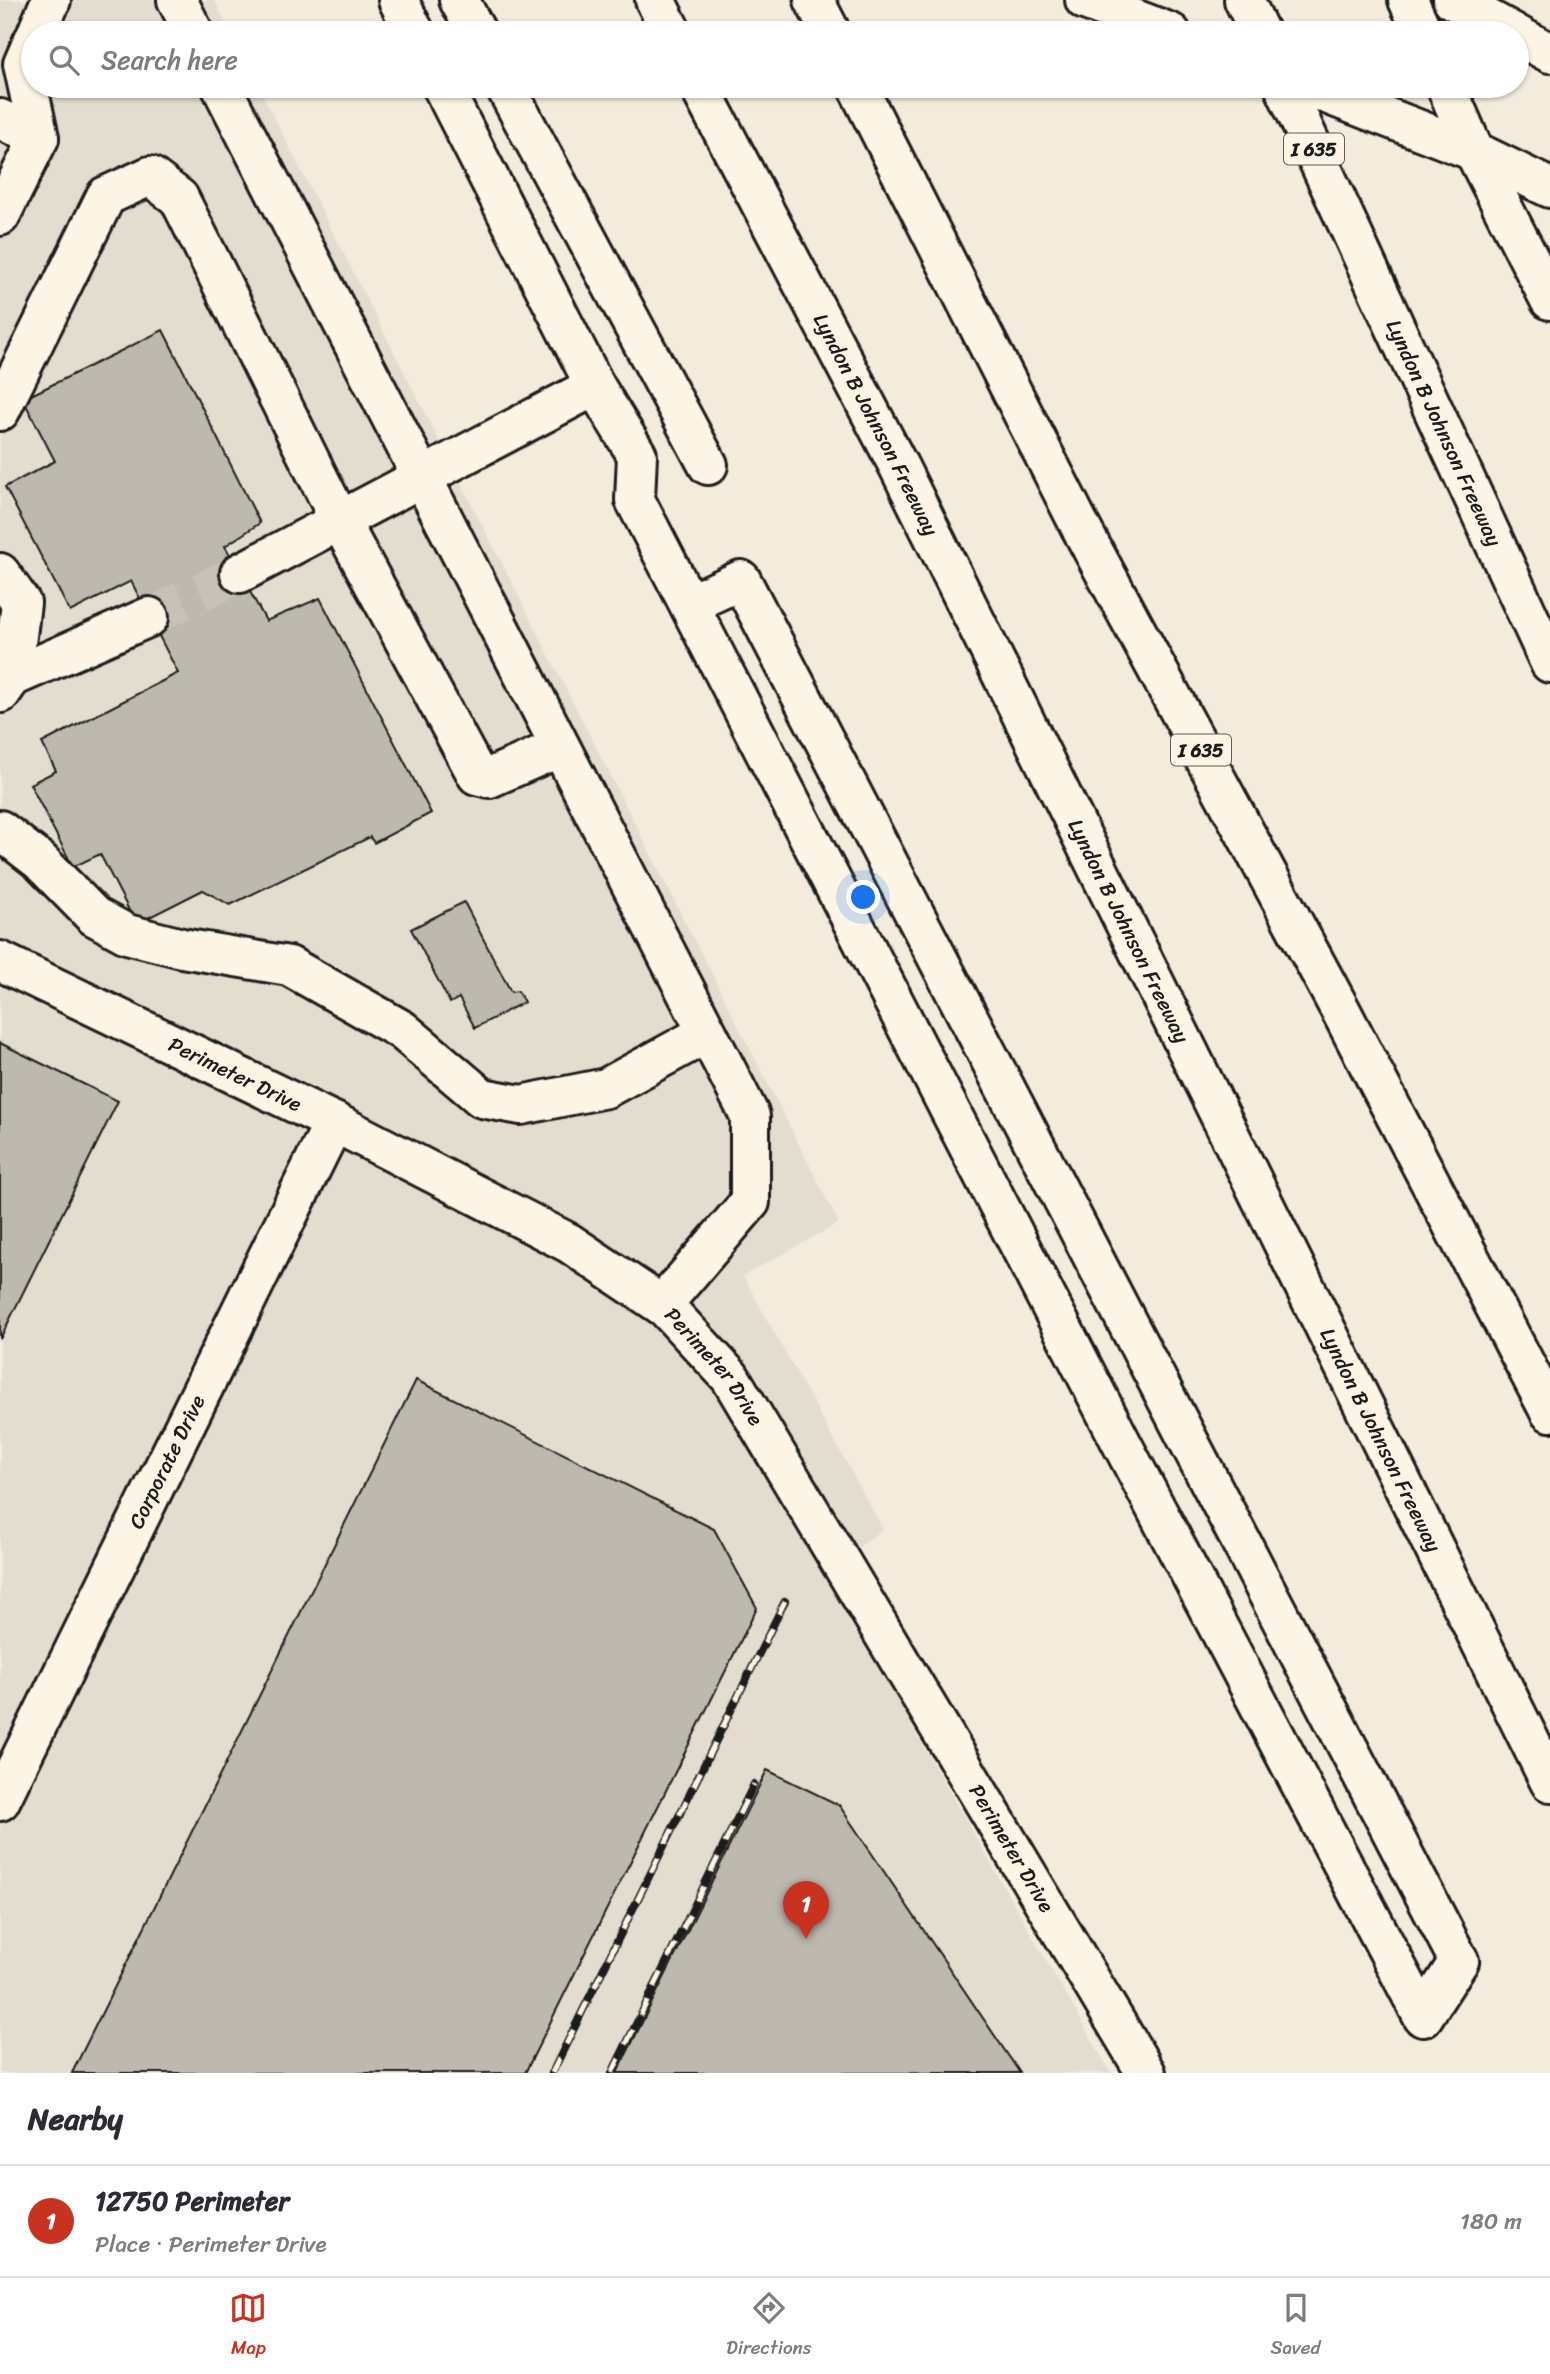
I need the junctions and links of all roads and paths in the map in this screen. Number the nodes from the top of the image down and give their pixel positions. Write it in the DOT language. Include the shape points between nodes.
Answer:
graph roads {
  1 [pos="51,0"];
  2 [pos="177,0"];
  3 [pos="398,0"];
  4 [pos="459,0"];
  5 [pos="655,0"];
  6 [pos="814,0"];
  7 [pos="1085,0"];
  8 [pos="1244,0"];
  9 [pos="1408,0"];
  10 [pos="1453,0"];
  11 [pos="42,21"];
  12 [pos="188,21"];
  13 [pos="409,21"];
  14 [pos="470,21"];
  15 [pos="666,21"];
  16 [pos="825,21"];
  17 [pos="1140,21"];
  18 [pos="1254,21"];
  19 [pos="1418,21"];
  20 [pos="1491,21"];
  21 [pos="1529,42"];
  22 [pos="1550,53"];
  23 [pos="30,98"];
  24 [pos="227,98"];
  25 [pos="448,98"];
  26 [pos="511,98"];
  27 [pos="705,98"];
  28 [pos="864,98"];
  29 [pos="1290,98"];
  30 [pos="1337,98"];
  31 [pos="1451,98"];
  32 [pos="0,119"];
  33 [pos="39,138"];
  34 [pos="1474,151"];
  35 [pos="1550,188"];
  36 [pos="0,216"];
  37 [pos="1550,300"];
  38 [pos="595,386"];
  39 [pos="0,411"];
  40 [pos="708,465"];
  41 [pos="421,477"];
  42 [pos="340,519"];
  43 [pos="0,573"];
  44 [pos="240,573"];
  45 [pos="689,604"];
  46 [pos="149,617"];
  47 [pos="1550,663"];
  48 [pos="6,686"];
  49 [pos="560,747"];
  50 [pos="0,830"];
  51 [pos="0,961"];
  52 [pos="707,1033"];
  53 [pos="334,1122"];
  54 [pos="662,1305"];
  55 [pos="1550,1412"];
  56 [pos="1550,1782"];
  57 [pos="0,1801"];
  58 [pos="1146,2073"];
  1 -- 11 [label="main road"];
  2 -- 12 [label="main road"];
  3 -- 13 [label="main road"];
  4 -- 14 [label="main road"];
  5 -- 15 [label="main road"];
  6 -- 16 [label="main road"];
  7 -- 17 [label="main road"];
  8 -- 18 [label="main road"];
  9 -- 19 [label="main road"];
  10 -- 20 [label="main road"];
  21 -- 22 [label="main road"];
  23 -- 33 [label="main road"];
  24 -- 41 [label="main road"];
  25 -- 38 [label="main road"];
  26 -- 40 [label="main road"];
  27 -- 56 [label="main road, Lyndon B Johnson Freeway" via="899,467"];
  28 -- 55 [label="main road, I 635" via="1082,528"];
  29 -- 47 [label="main road, Lyndon B Johnson Freeway / I 635"];
  30 -- 34 [label="main road"];
  31 -- 34 [label="main road"];
  32 -- 33 [label="main road"];
  33 -- 36 [label="main road"];
  34 -- 35 [label="main road"];
  34 -- 37 [label="main road"];
  38 -- 41 [label="main road"];
  38 -- 45 [label="main road" via="636,455 635,500"];
  39 -- 42 [label="main road" via="106,196 150,176 178,198"];
  41 -- 42 [label="main road"];
  41 -- 49 [label="main road"];
  42 -- 44 [label="main road"];
  42 -- 49 [label="main road" via="477,775 489,778"];
  43 -- 48 [label="main road" via="21,603"];
  45 -- 45 [label="main road" via="1114,1429 1423,2017 1459,1961 741,580"];
  46 -- 48 [label="main road"];
  49 -- 52 [label="main road"];
  50 -- 52 [label="main road" via="40,861 94,916 138,937 289,966 401,1030 482,1098 521,1105 606,1087"];
  51 -- 53 [label="main road, Perimeter Drive"];
  52 -- 54 [label="main road" via="750,1116 750,1202"];
  53 -- 54 [label="main road, Perimeter Drive" via="569,1243"];
  53 -- 57 [label="main road, Corporate Drive"];
  54 -- 58 [label="main road, Perimeter Drive" via="730,1377"];
}
